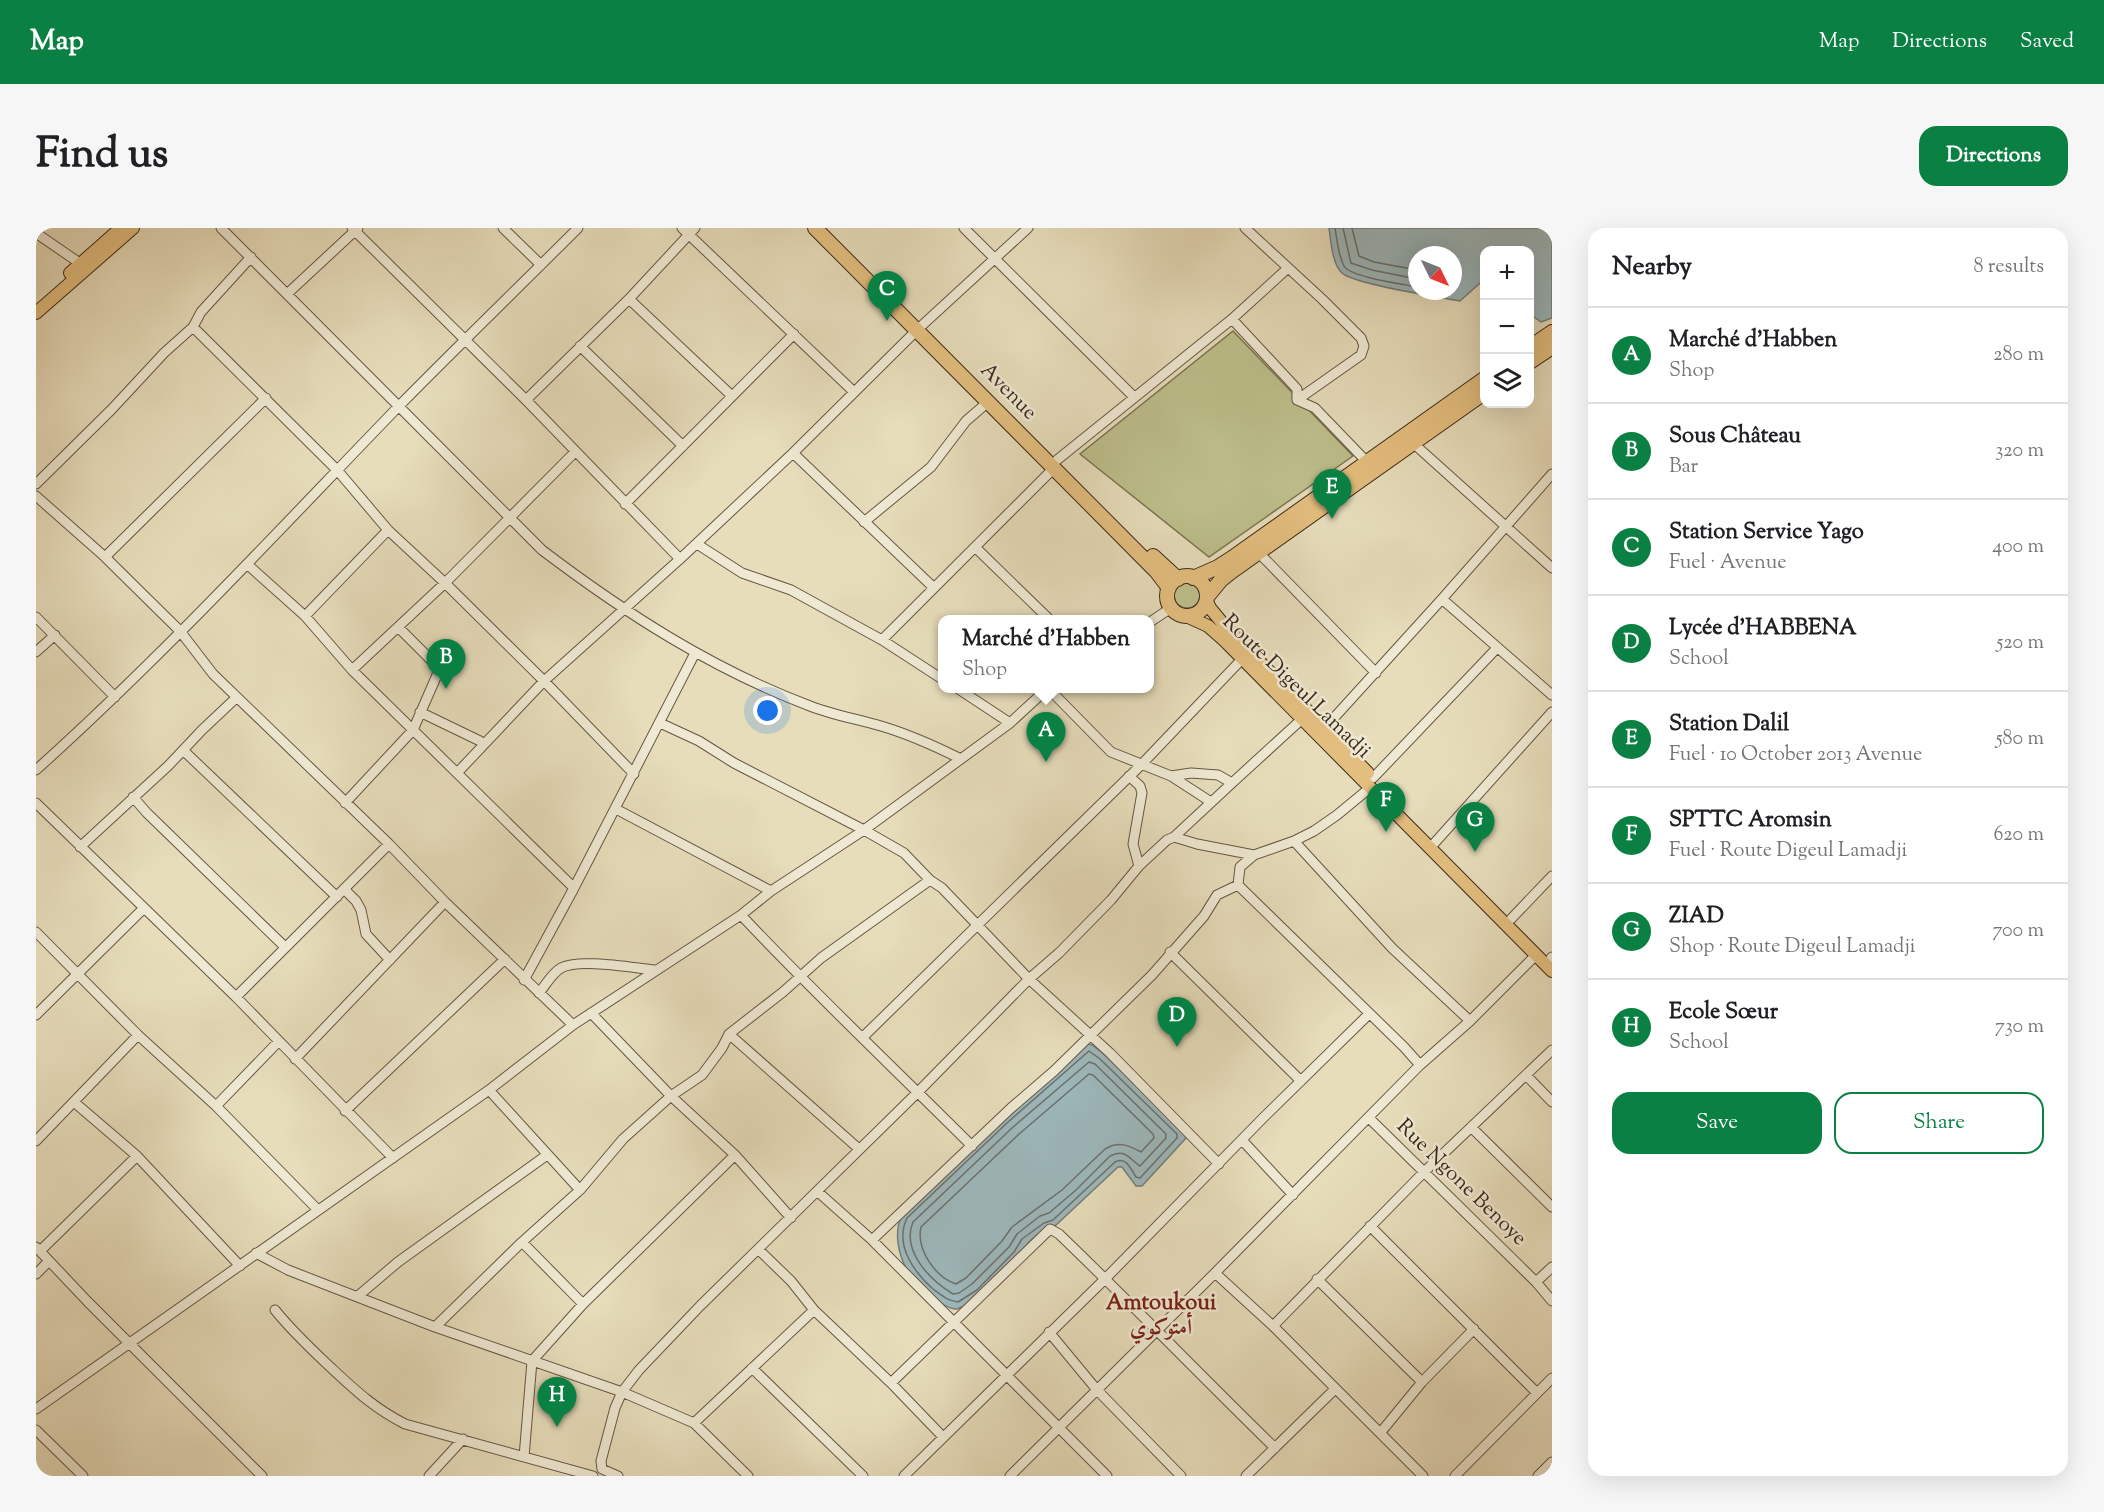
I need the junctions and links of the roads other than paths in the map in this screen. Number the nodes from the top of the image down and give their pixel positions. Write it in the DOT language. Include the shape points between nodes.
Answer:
graph roads {
  1 [pos="121,228"];
  2 [pos="133,228"];
  3 [pos="221,228"];
  4 [pos="503,228"];
  5 [pos="578,228"];
  6 [pos="682,228"];
  7 [pos="815,228"];
  8 [pos="825,228"];
  9 [pos="964,228"];
  10 [pos="1028,228"];
  11 [pos="1245,228"];
  12 [pos="355,229"];
  13 [pos="692,231"];
  14 [pos="36,233"];
  15 [pos="251,257"];
  16 [pos="995,260"];
  17 [pos="81,264"];
  18 [pos="541,265"];
  19 [pos="1288,268"];
  20 [pos="287,294"];
  21 [pos="629,299"];
  22 [pos="36,303"];
  23 [pos="36,313"];
  24 [pos="1232,319"];
  25 [pos="193,327"];
  26 [pos="920,327"];
  27 [pos="1552,332"];
  28 [pos="794,334"];
  29 [pos="465,341"];
  30 [pos="1534,344"];
  31 [pos="580,346"];
  32 [pos="1551,350"];
  33 [pos="1534,360"];
  34 [pos="1480,383"];
  35 [pos="854,392"];
  36 [pos="732,396"];
  37 [pos="1480,396"];
  38 [pos="1134,397"];
  39 [pos="266,398"];
  40 [pos="526,400"];
  41 [pos="1297,400"];
  42 [pos="988,402"];
  43 [pos="398,407"];
  44 [pos="1413,443"];
  45 [pos="683,446"];
  46 [pos="576,452"];
  47 [pos="793,453"];
  48 [pos="1368,463"];
  49 [pos="1056,464"];
  50 [pos="338,471"];
  51 [pos="1552,474"];
  52 [pos="36,484"];
  53 [pos="36,496"];
  54 [pos="625,504"];
  55 [pos="510,517"];
  56 [pos="864,522"];
  57 [pos="1506,525"];
  58 [pos="388,530"];
  59 [pos="697,544"];
  60 [pos="975,547"];
  61 [pos="1259,553"];
  62 [pos="105,557"];
  63 [pos="680,560"];
  64 [pos="248,565"];
  65 [pos="1552,568"];
  66 [pos="1193,578"];
  67 [pos="444,582"];
  68 [pos="1174,584"];
  69 [pos="933,587"];
  70 [pos="1206,598"];
  71 [pos="1442,599"];
  72 [pos="1171,608"];
  73 [pos="625,610"];
  74 [pos="1045,615"];
  75 [pos="304,616"];
  76 [pos="1186,616"];
  77 [pos="36,617"];
  78 [pos="1154,619"];
  79 [pos="398,627"];
  80 [pos="180,631"];
  81 [pos="55,635"];
  82 [pos="882,640"];
  83 [pos="1497,648"];
  84 [pos="36,652"];
  85 [pos="695,653"];
  86 [pos="1243,658"];
  87 [pos="352,670"];
  88 [pos="1376,673"];
  89 [pos="938,676"];
  90 [pos="544,681"];
  91 [pos="965,693"];
  92 [pos="1043,693"];
  93 [pos="1053,693"];
  94 [pos="1552,695"];
  95 [pos="237,696"];
  96 [pos="115,697"];
  97 [pos="420,712"];
  98 [pos="1552,712"];
  99 [pos="1302,719"];
  100 [pos="660,723"];
  101 [pos="1010,723"];
  102 [pos="413,730"];
  103 [pos="1322,731"];
  104 [pos="480,741"];
  105 [pos="184,751"];
  106 [pos="961,759"];
  107 [pos="1141,765"];
  108 [pos="36,770"];
  109 [pos="457,774"];
  110 [pos="634,774"];
  111 [pos="1129,776"];
  112 [pos="1171,776"];
  113 [pos="1232,783"];
  114 [pos="1372,783"];
  115 [pos="133,797"];
  116 [pos="1211,802"];
  117 [pos="36,803"];
  118 [pos="345,803"];
  119 [pos="616,809"];
  120 [pos="864,830"];
  121 [pos="1174,837"];
  122 [pos="1294,841"];
  123 [pos="388,844"];
  124 [pos="1433,845"];
  125 [pos="80,847"];
  126 [pos="1254,855"];
  127 [pos="1139,866"];
  128 [pos="1552,876"];
  129 [pos="930,880"];
  130 [pos="1238,885"];
  131 [pos="574,888"];
  132 [pos="345,889"];
  133 [pos="771,891"];
  134 [pos="337,897"];
  135 [pos="445,902"];
  136 [pos="143,909"];
  137 [pos="741,915"];
  138 [pos="1511,919"];
  139 [pos="977,925"];
  140 [pos="36,932"];
  141 [pos="285,947"];
  142 [pos="1170,952"];
  143 [pos="1536,955"];
  144 [pos="505,959"];
  145 [pos="390,960"];
  146 [pos="1552,961"];
  147 [pos="655,970"];
  148 [pos="78,973"];
  149 [pos="799,977"];
  150 [pos="1029,979"];
  151 [pos="524,980"];
  152 [pos="539,993"];
  153 [pos="236,997"];
  154 [pos="591,1013"];
  155 [pos="1369,1014"];
  156 [pos="36,1015"];
  157 [pos="1470,1021"];
  158 [pos="573,1025"];
  159 [pos="729,1034"];
  160 [pos="138,1035"];
  161 [pos="1090,1036"];
  162 [pos="863,1037"];
  163 [pos="279,1041"];
  164 [pos="1552,1050"];
  165 [pos="295,1059"];
  166 [pos="1420,1065"];
  167 [pos="1526,1075"];
  168 [pos="1301,1081"];
  169 [pos="489,1090"];
  170 [pos="918,1092"];
  171 [pos="671,1096"];
  172 [pos="74,1102"];
  173 [pos="1552,1102"];
  174 [pos="216,1106"];
  175 [pos="345,1111"];
  176 [pos="1369,1118"];
  177 [pos="1471,1127"];
  178 [pos="1242,1140"];
  179 [pos="36,1141"];
  180 [pos="972,1146"];
  181 [pos="859,1149"];
  182 [pos="547,1155"];
  183 [pos="735,1155"];
  184 [pos="137,1156"];
  185 [pos="393,1158"];
  186 [pos="1219,1164"];
  187 [pos="1423,1173"];
  188 [pos="580,1190"];
  189 [pos="818,1191"];
  190 [pos="1293,1195"];
  191 [pos="1552,1207"];
  192 [pos="318,1210"];
  193 [pos="791,1218"];
  194 [pos="1370,1226"];
  195 [pos="872,1240"];
  196 [pos="522,1242"];
  197 [pos="38,1249"];
  198 [pos="759,1250"];
  199 [pos="256,1253"];
  200 [pos="49,1261"];
  201 [pos="240,1266"];
  202 [pos="1552,1266"];
  203 [pos="1215,1273"];
  204 [pos="36,1274"];
  205 [pos="1106,1278"];
  206 [pos="1317,1279"];
  207 [pos="1536,1282"];
  208 [pos="358,1296"];
  209 [pos="1552,1301"];
  210 [pos="583,1304"];
  211 [pos="275,1310"];
  212 [pos="814,1310"];
  213 [pos="955,1322"];
  214 [pos="1273,1326"];
  215 [pos="435,1327"];
  216 [pos="1474,1329"];
  217 [pos="1156,1331"];
  218 [pos="1049,1332"];
  219 [pos="130,1343"];
  220 [pos="532,1360"];
  221 [pos="752,1368"];
  222 [pos="1008,1375"];
  223 [pos="1552,1378"];
  224 [pos="1422,1382"];
  225 [pos="891,1383"];
  226 [pos="1335,1389"];
  227 [pos="1097,1390"];
  228 [pos="622,1392"];
  229 [pos="1537,1393"];
  230 [pos="36,1409"];
  231 [pos="694,1423"];
  232 [pos="1059,1427"];
  233 [pos="36,1430"];
  234 [pos="1381,1432"];
  235 [pos="943,1437"];
  236 [pos="463,1439"];
  237 [pos="1275,1448"];
  238 [pos="524,1457"];
  239 [pos="1552,1462"];
  240 [pos="561,1468"];
  241 [pos="603,1469"];
  242 [pos="83,1476"];
  243 [pos="262,1476"];
  244 [pos="429,1476"];
  245 [pos="552,1476"];
  246 [pos="593,1476"];
  247 [pos="618,1476"];
  248 [pos="748,1476"];
  249 [pos="862,1476"];
  250 [pos="904,1476"];
  251 [pos="1010,1476"];
  252 [pos="1107,1476"];
  253 [pos="1181,1476"];
  254 [pos="1246,1476"];
  255 [pos="1423,1476"];
  256 [pos="1455,1476"];
  257 [pos="1538,1476"];
  1 -- 17 [label="main road"];
  2 -- 23 [label="main road"];
  3 -- 15 [label="street"];
  4 -- 18 [label="street"];
  5 -- 18 [label="street"];
  6 -- 13 [label="street"];
  7 -- 26 [label="highway, Avenue"];
  8 -- 26 [label="highway"];
  9 -- 16 [label="street"];
  10 -- 16 [label="street"];
  11 -- 19 [label="street"];
  12 -- 20 [label="street"];
  12 -- 29 [label="street"];
  13 -- 21 [label="street"];
  13 -- 28 [label="street"];
  14 -- 17 [label="street"];
  15 -- 20 [label="street"];
  15 -- 25 [label="street" via="201,312"];
  16 -- 26 [label="street"];
  16 -- 38 [label="street"];
  17 -- 22 [label="main road"];
  18 -- 29 [label="street"];
  19 -- 24 [label="street"];
  19 -- 41 [label="street" via="1322,298 1364,346 1361,355"];
  20 -- 43 [label="street"];
  21 -- 31 [label="street"];
  21 -- 36 [label="street"];
  24 -- 38 [label="street"];
  24 -- 41 [label="street" via="1297,389"];
  25 -- 39 [label="street"];
  25 -- 52 [label="street"];
  26 -- 35 [label="street"];
  26 -- 42 [label="highway, Avenue"];
  26 -- 49 [label="highway"];
  27 -- 30 [label="highway"];
  28 -- 35 [label="street"];
  28 -- 36 [label="street"];
  29 -- 40 [label="street"];
  29 -- 43 [label="street"];
  31 -- 40 [label="street"];
  31 -- 45 [label="street"];
  32 -- 33 [label="highway"];
  34 -- 48 [label="highway"];
  35 -- 47 [label="street"];
  36 -- 45 [label="street"];
  37 -- 44 [label="highway"];
  38 -- 49 [label="street"];
  39 -- 50 [label="street"];
  39 -- 62 [label="street"];
  40 -- 46 [label="street"];
  41 -- 48 [label="street" via="1315,408"];
  42 -- 49 [label="highway, Avenue"];
  42 -- 56 [label="street" via="961,427 931,467"];
  43 -- 50 [label="street"];
  43 -- 55 [label="street"];
  44 -- 57 [label="street"];
  44 -- 61 [label="highway"];
  45 -- 54 [label="street"];
  46 -- 54 [label="street"];
  46 -- 55 [label="street"];
  47 -- 56 [label="street"];
  47 -- 59 [label="street"];
  48 -- 66 [label="highway" via="1218,567"];
  49 -- 60 [label="street"];
  49 -- 68 [label="highway"];
  50 -- 58 [label="street"];
  50 -- 64 [label="street"];
  51 -- 57 [label="street"];
  53 -- 62 [label="street"];
  54 -- 63 [label="street"];
  55 -- 67 [label="street"];
  55 -- 73 [label="street" via="542,550"];
  56 -- 69 [label="street"];
  57 -- 65 [label="street"];
  57 -- 71 [label="street"];
  58 -- 67 [label="street"];
  58 -- 75 [label="street"];
  59 -- 63 [label="street"];
  59 -- 82 [label="street" via="742,573 791,590"];
  60 -- 69 [label="street"];
  60 -- 74 [label="street"];
  61 -- 70 [label="highway" via="1221,580"];
  61 -- 88 [label="street"];
  62 -- 80 [label="street"];
  63 -- 73 [label="street"];
  64 -- 75 [label="street"];
  64 -- 80 [label="street"];
  66 -- 68 [label="highway"];
  66 -- 70 [label="highway" via="1203,585"];
  67 -- 79 [label="street"];
  67 -- 87 [label="street"];
  67 -- 90 [label="street"];
  68 -- 72 [label="highway" via="1168,602"];
  69 -- 82 [label="street"];
  70 -- 76 [label="highway" via="1197,614"];
  70 -- 103 [label="main road" via="1224,625"];
  71 -- 83 [label="street"];
  71 -- 88 [label="street"];
  72 -- 76 [label="highway"];
  72 -- 78 [label="street"];
  73 -- 85 [label="street"];
  73 -- 90 [label="street"];
  75 -- 87 [label="street"];
  76 -- 86 [label="main road, Route Digeul Lamadji" via="1208,626"];
  77 -- 81 [label="street"];
  79 -- 87 [label="street"];
  79 -- 97 [label="street" via="438,669"];
  80 -- 95 [label="street" via="206,666"];
  80 -- 96 [label="street"];
  81 -- 84 [label="street"];
  81 -- 96 [label="street"];
  82 -- 89 [label="street"];
  83 -- 94 [label="street"];
  83 -- 114 [label="street"];
  85 -- 100 [label="street"];
  85 -- 106 [label="street" via="811,707 894,730"];
  86 -- 99 [label="main road, Route Digeul Lamadji"];
  86 -- 107 [label="street"];
  87 -- 102 [label="street"];
  88 -- 103 [label="street"];
  90 -- 109 [label="street"];
  90 -- 110 [label="street"];
  91 -- 101 [label="street"];
  92 -- 101 [label="street"];
  93 -- 107 [label="street" via="1111,752"];
  95 -- 105 [label="street"];
  95 -- 118 [label="street"];
  96 -- 108 [label="street"];
  97 -- 102 [label="street"];
  97 -- 104 [label="street"];
  98 -- 124 [label="street"];
  99 -- 103 [label="main road, Route Digeul Lamadji"];
  99 -- 113 [label="street"];
  100 -- 110 [label="street"];
  100 -- 120 [label="street"];
  101 -- 106 [label="street"];
  102 -- 109 [label="street"];
  102 -- 118 [label="street"];
  103 -- 114 [label="main road, Route Digeul Lamadji"];
  105 -- 115 [label="street"];
  105 -- 134 [label="street"];
  106 -- 120 [label="street"];
  107 -- 111 [label="street"];
  107 -- 112 [label="street"];
  109 -- 131 [label="street"];
  110 -- 119 [label="street"];
  111 -- 127 [label="street" via="1140,786 1142,794 1133,844"];
  111 -- 139 [label="street"];
  112 -- 113 [label="street" via="1218,775"];
  112 -- 116 [label="street"];
  113 -- 116 [label="street"];
  114 -- 122 [label="street" via="1337,815"];
  114 -- 124 [label="main road, Route Digeul Lamadji"];
  115 -- 125 [label="street"];
  115 -- 141 [label="street"];
  116 -- 121 [label="street"];
  117 -- 125 [label="street"];
  118 -- 123 [label="street"];
  119 -- 131 [label="street"];
  119 -- 133 [label="street"];
  120 -- 129 [label="street" via="904,853"];
  120 -- 133 [label="street"];
  121 -- 126 [label="street"];
  121 -- 127 [label="street"];
  122 -- 126 [label="street"];
  122 -- 157 [label="street" via="1392,948"];
  123 -- 132 [label="street"];
  123 -- 135 [label="street"];
  124 -- 138 [label="main road"];
  124 -- 143 [label="main road, Route Digeul Lamadji"];
  125 -- 136 [label="street"];
  126 -- 130 [label="street" via="1240,867"];
  127 -- 150 [label="street" via="1094,918"];
  128 -- 138 [label="street"];
  129 -- 139 [label="street"];
  129 -- 149 [label="street"];
  130 -- 142 [label="street" via="1217,895 1204,916"];
  130 -- 155 [label="street"];
  131 -- 151 [label="street"];
  132 -- 134 [label="street"];
  132 -- 145 [label="street" via="361,910 366,934"];
  133 -- 137 [label="street"];
  134 -- 141 [label="street"];
  135 -- 144 [label="street"];
  135 -- 145 [label="street"];
  136 -- 148 [label="street"];
  136 -- 153 [label="street"];
  137 -- 147 [label="street"];
  137 -- 149 [label="street"];
  138 -- 146 [label="main road"];
  139 -- 150 [label="street"];
  139 -- 162 [label="street"];
  140 -- 148 [label="street"];
  141 -- 153 [label="street"];
  142 -- 161 [label="street"];
  142 -- 168 [label="street"];
  143 -- 146 [label="main road, Route Digeul Lamadji"];
  143 -- 157 [label="street"];
  144 -- 151 [label="street"];
  144 -- 175 [label="street"];
  145 -- 165 [label="street"];
  147 -- 152 [label="street" via="604,964 568,965 559,969"];
  147 -- 154 [label="street"];
  148 -- 156 [label="street"];
  148 -- 160 [label="street"];
  149 -- 159 [label="street"];
  149 -- 162 [label="street"];
  150 -- 161 [label="street"];
  150 -- 170 [label="street"];
  151 -- 152 [label="street"];
  152 -- 158 [label="street"];
  153 -- 163 [label="street"];
  154 -- 158 [label="street"];
  154 -- 171 [label="street"];
  155 -- 166 [label="street"];
  155 -- 168 [label="street"];
  157 -- 166 [label="street"];
  158 -- 169 [label="street"];
  159 -- 171 [label="street" via="702,1075"];
  159 -- 181 [label="street"];
  160 -- 172 [label="street"];
  160 -- 174 [label="street"];
  161 -- 180 [label="street"];
  161 -- 186 [label="street"];
  162 -- 170 [label="street"];
  163 -- 165 [label="street"];
  163 -- 174 [label="street"];
  164 -- 167 [label="street"];
  165 -- 175 [label="street"];
  166 -- 176 [label="street"];
  167 -- 173 [label="street"];
  167 -- 177 [label="street"];
  168 -- 178 [label="street"];
  169 -- 182 [label="street"];
  169 -- 185 [label="street"];
  170 -- 180 [label="street"];
  170 -- 181 [label="street"];
  171 -- 183 [label="street"];
  171 -- 188 [label="street" via="623,1139"];
  172 -- 179 [label="street"];
  172 -- 184 [label="street"];
  174 -- 192 [label="street"];
  175 -- 185 [label="street"];
  176 -- 187 [label="street, Rue Ngone Benoye"];
  176 -- 190 [label="street"];
  177 -- 187 [label="street"];
  177 -- 191 [label="street"];
  178 -- 186 [label="street"];
  178 -- 190 [label="street"];
  180 -- 195 [label="street"];
  181 -- 189 [label="street"];
  182 -- 188 [label="street"];
  182 -- 208 [label="street" via="404,1257"];
  183 -- 193 [label="street"];
  183 -- 210 [label="street"];
  184 -- 197 [label="street"];
  184 -- 201 [label="street"];
  185 -- 192 [label="street"];
  186 -- 205 [label="street"];
  187 -- 194 [label="street"];
  187 -- 207 [label="street, Rue Ngone Benoye"];
  188 -- 196 [label="street"];
  189 -- 193 [label="street"];
  189 -- 195 [label="street"];
  190 -- 203 [label="street"];
  192 -- 199 [label="street"];
  193 -- 198 [label="street"];
  194 -- 206 [label="street"];
  194 -- 216 [label="street"];
  195 -- 213 [label="street"];
  196 -- 210 [label="street"];
  196 -- 215 [label="street"];
  197 -- 200 [label="street"];
  198 -- 212 [label="street"];
  198 -- 228 [label="street" via="677,1330"];
  199 -- 201 [label="street"];
  199 -- 208 [label="street" via="288,1270"];
  200 -- 204 [label="street"];
  200 -- 219 [label="street"];
  201 -- 219 [label="street"];
  202 -- 207 [label="street"];
  203 -- 214 [label="street"];
  203 -- 217 [label="street"];
  205 -- 213 [label="street" via="1050,1229"];
  205 -- 217 [label="street"];
  205 -- 218 [label="street"];
  206 -- 214 [label="street"];
  206 -- 224 [label="street"];
  207 -- 209 [label="street, Rue Ngone Benoye"];
  208 -- 215 [label="street"];
  210 -- 220 [label="street"];
  211 -- 236 [label="street" via="300,1339 382,1412 405,1424"];
  212 -- 221 [label="street"];
  212 -- 225 [label="street"];
  213 -- 222 [label="street"];
  213 -- 225 [label="street"];
  214 -- 226 [label="street"];
  215 -- 220 [label="street"];
  216 -- 224 [label="street"];
  216 -- 229 [label="street"];
  217 -- 227 [label="street"];
  217 -- 237 [label="street"];
  218 -- 222 [label="street"];
  218 -- 227 [label="street"];
  219 -- 230 [label="street"];
  219 -- 243 [label="street"];
  220 -- 228 [label="street"];
  220 -- 238 [label="street"];
  221 -- 231 [label="street"];
  221 -- 249 [label="street"];
  222 -- 232 [label="street"];
  222 -- 235 [label="street"];
  223 -- 229 [label="street"];
  224 -- 234 [label="street"];
  225 -- 235 [label="street"];
  226 -- 234 [label="street"];
  226 -- 237 [label="street"];
  227 -- 232 [label="street"];
  227 -- 253 [label="street"];
  228 -- 231 [label="street"];
  228 -- 241 [label="street" via="601,1461"];
  229 -- 256 [label="street"];
  231 -- 248 [label="street"];
  232 -- 251 [label="street"];
  232 -- 252 [label="street"];
  233 -- 242 [label="street"];
  234 -- 255 [label="street"];
  235 -- 250 [label="street"];
  236 -- 238 [label="street"];
  236 -- 244 [label="street"];
  237 -- 254 [label="street"];
  238 -- 240 [label="street"];
  239 -- 257 [label="street"];
  240 -- 245 [label="street"];
  240 -- 246 [label="street"];
  241 -- 246 [label="street"];
  241 -- 247 [label="street"];
}
